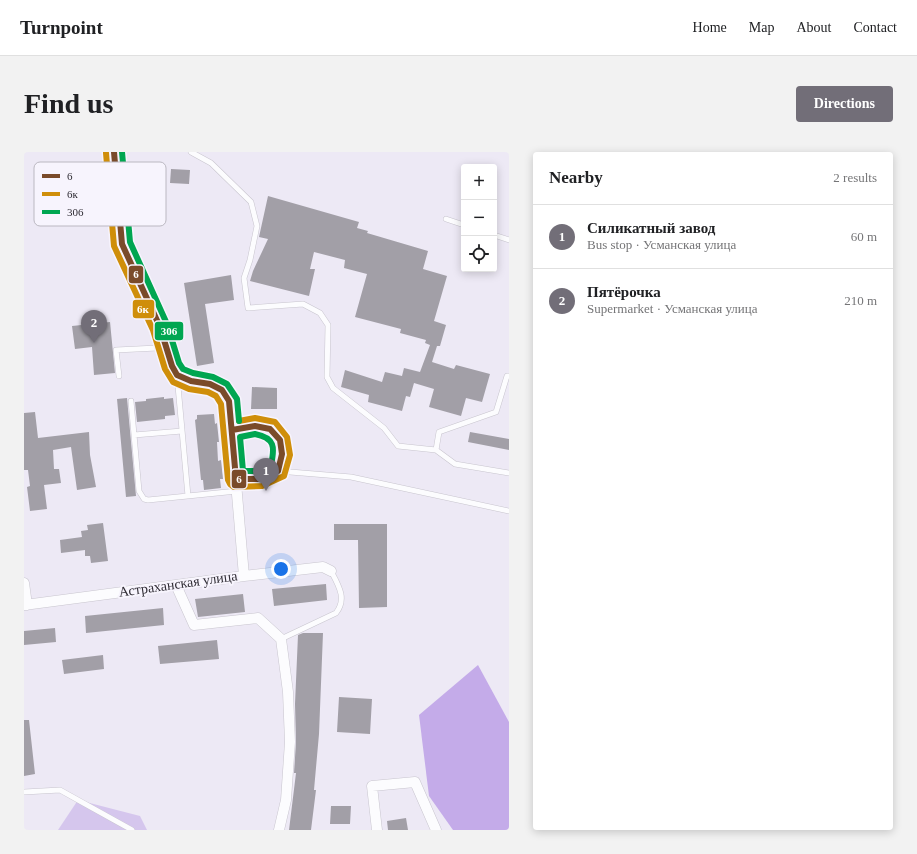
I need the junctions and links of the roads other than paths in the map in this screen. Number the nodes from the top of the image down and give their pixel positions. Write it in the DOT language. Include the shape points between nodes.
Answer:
graph roads {
  1 [pos="114,152"];
  2 [pos="191,152"];
  3 [pos="115,162"];
  4 [pos="446,219"];
  5 [pos="461,224"];
  6 [pos="120,226"];
  7 [pos="497,236"];
  8 [pos="509,240"];
  9 [pos="166,347"];
  10 [pos="177,375"];
  11 [pos="119,376"];
  12 [pos="509,376"];
  13 [pos="131,401"];
  14 [pos="232,430"];
  15 [pos="182,431"];
  16 [pos="134,435"];
  17 [pos="436,450"];
  18 [pos="278,471"];
  19 [pos="509,473"];
  20 [pos="236,479"];
  21 [pos="237,491"];
  22 [pos="188,496"];
  23 [pos="509,511"];
  24 [pos="331,571"];
  25 [pos="244,576"];
  26 [pos="24,583"];
  27 [pos="176,585"];
  28 [pos="25,605"];
  29 [pos="281,639"];
  30 [pos="24,792"];
  31 [pos="132,830"];
  32 [pos="279,830"];
  33 [pos="377,830"];
  34 [pos="436,830"];
  1 -- 3 [label="street"];
  2 -- 17 [label="lane" via="211,163 251,202 257,226 244,278 248,308 304,304 320,313 328,325 327,377 333,388 384,428 398,446"];
  4 -- 5 [label="lane"];
  6 -- 9 [label="street" via="122,244 160,327"];
  7 -- 8 [label="lane"];
  9 -- 10 [label="street"];
  9 -- 11 [label="lane" via="116,350"];
  10 -- 14 [label="street" via="191,382 210,384 222,390 230,401"];
  10 -- 15 [label="lane"];
  12 -- 17 [label="lane" via="496,412 438,432"];
  13 -- 16 [label="lane"];
  14 -- 18 [label="street" via="255,426 270,429 280,440 282,454"];
  14 -- 20 [label="street"];
  15 -- 16 [label="lane"];
  15 -- 22 [label="lane"];
  16 -- 22 [label="lane" via="140,491 144,499"];
  17 -- 19 [label="lane" via="455,464"];
  18 -- 20 [label="street" via="259,479"];
  18 -- 23 [label="lane" via="351,477"];
  20 -- 21 [label="street"];
  21 -- 22 [label="lane"];
  21 -- 25 [label="street"];
  24 -- 25 [label="street, Астраханская улица" via="323,567"];
  24 -- 29 [label="lane" via="341,590 341,606 336,613"];
  25 -- 27 [label="street, Астраханская улица"];
  26 -- 28 [label="street"];
  27 -- 28 [label="street, Астраханская улица"];
  27 -- 29 [label="street" via="194,625 258,618"];
  29 -- 32 [label="street" via="288,692 290,742 286,800"];
  30 -- 31 [label="lane" via="60,790"];
  33 -- 34 [label="street" via="372,786 415,782"];
}
